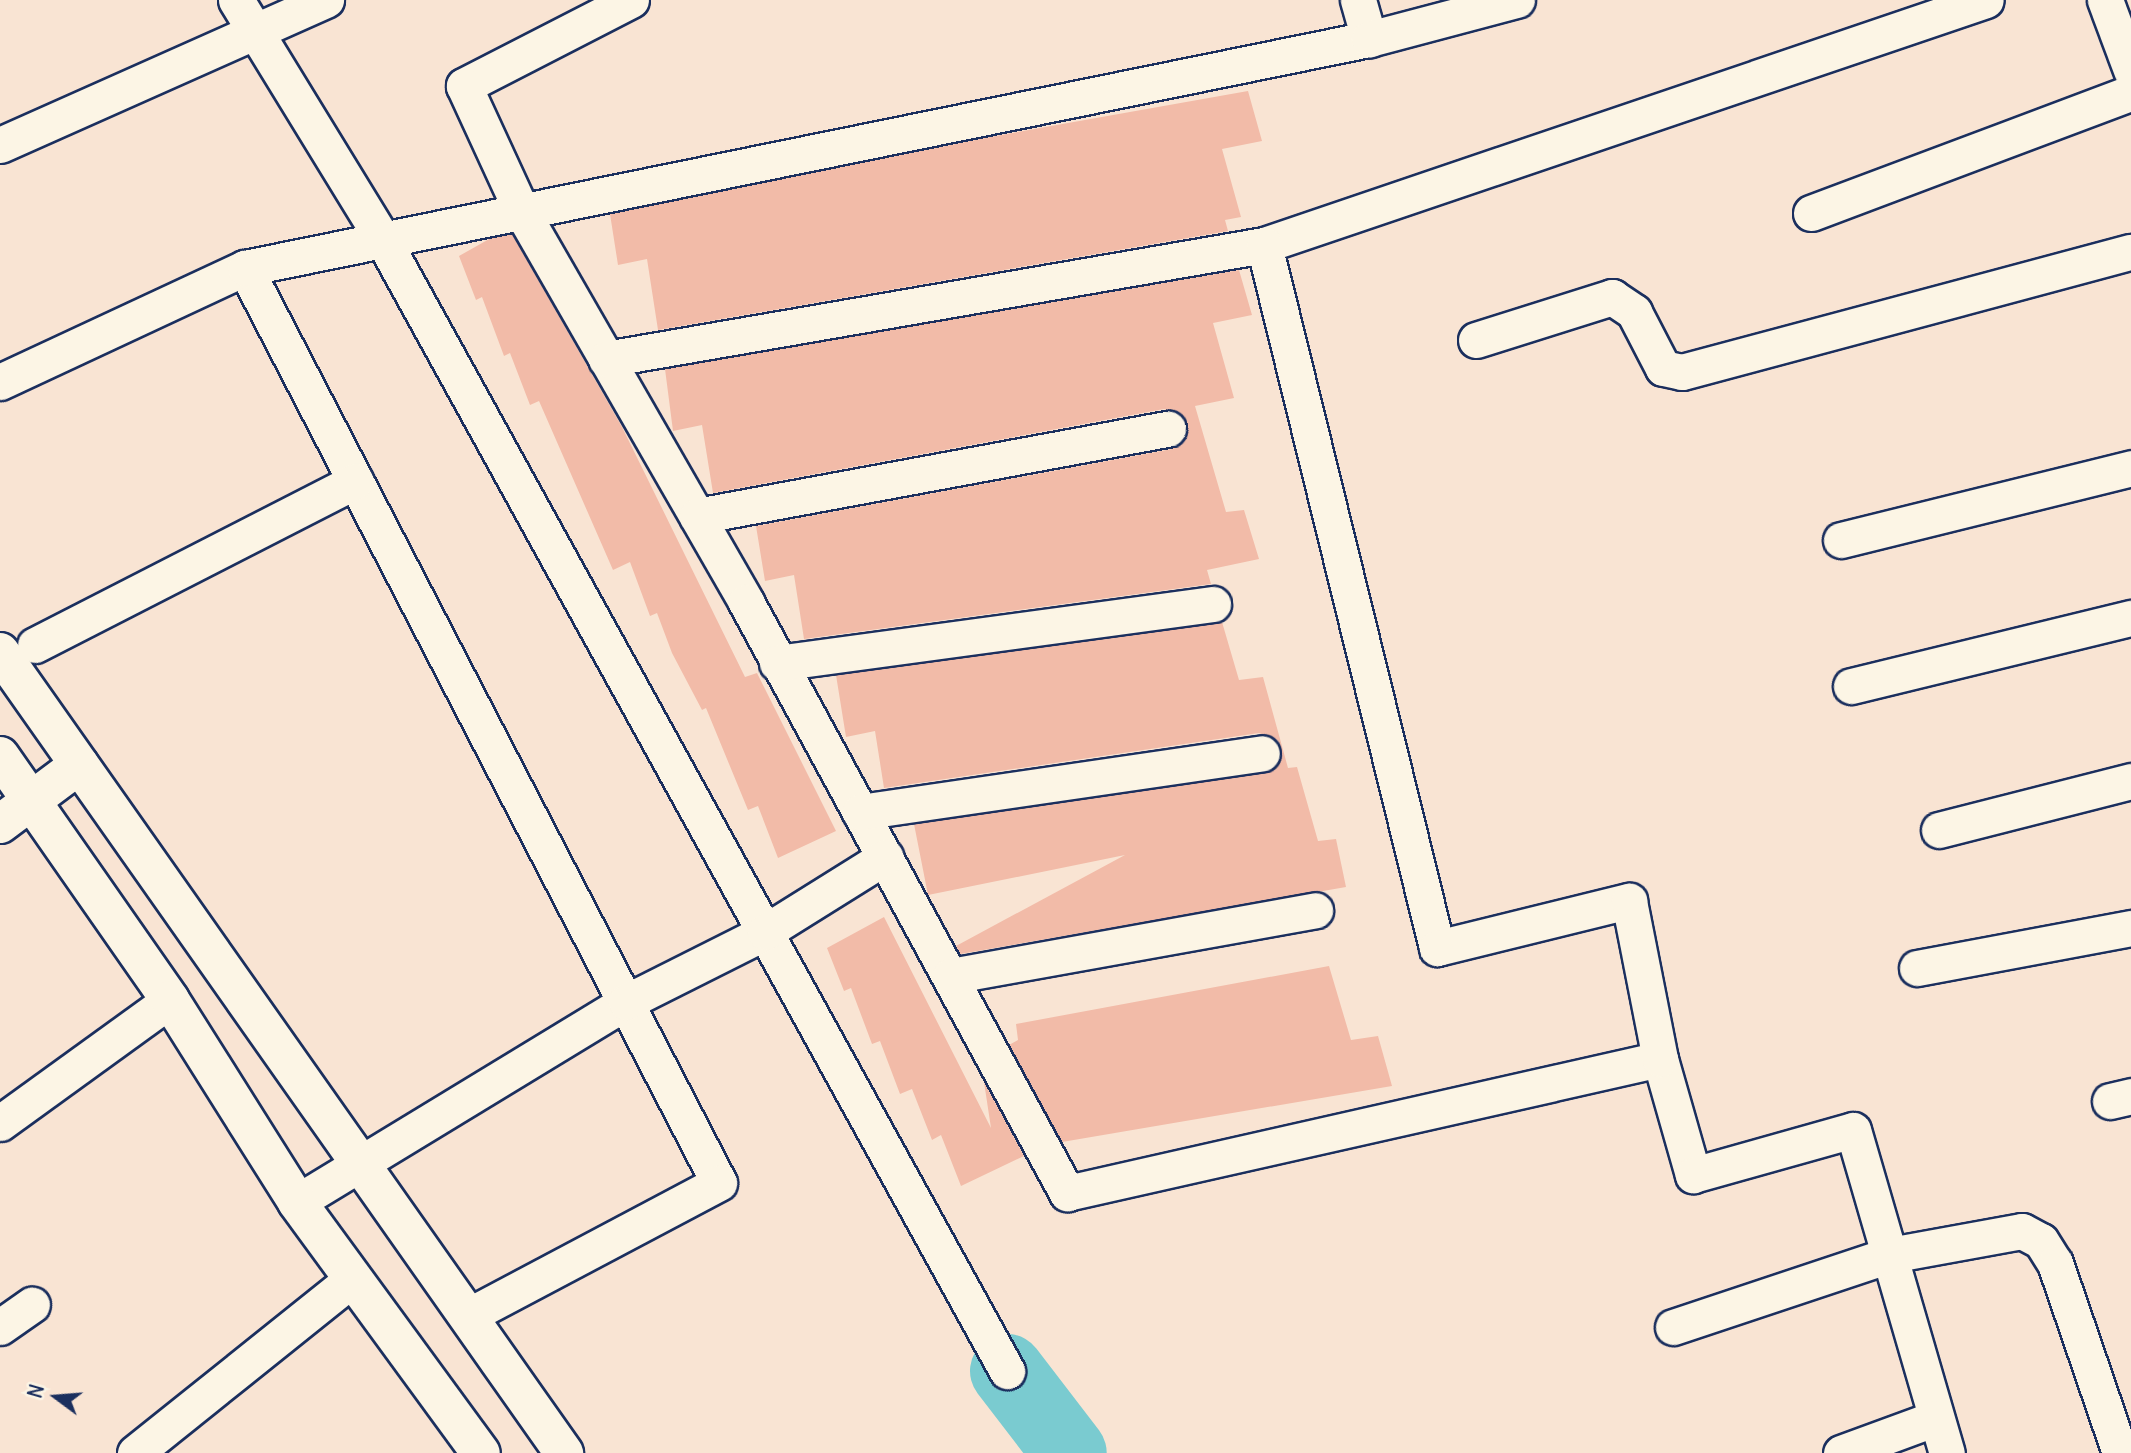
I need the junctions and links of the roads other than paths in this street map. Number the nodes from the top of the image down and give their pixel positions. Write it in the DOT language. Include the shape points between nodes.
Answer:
graph roads {
  1 [pos="236,0"];
  2 [pos="326,0"];
  3 [pos="631,0"];
  4 [pos="1357,0"];
  5 [pos="1517,0"];
  6 [pos="1986,0"];
  7 [pos="2105,0"];
  8 [pos="256,33"];
  9 [pos="1369,39"];
  10 [pos="2131,70"];
  11 [pos="2131,93"];
  12 [pos="0,145"];
  13 [pos="522,212"];
  14 [pos="1811,213"];
  15 [pos="383,240"];
  16 [pos="1264,245"];
  17 [pos="2131,252"];
  18 [pos="245,268"];
  19 [pos="1476,340"];
  20 [pos="606,359"];
  21 [pos="0,382"];
  22 [pos="1168,429"];
  23 [pos="2131,468"];
  24 [pos="355,481"];
  25 [pos="697,516"];
  26 [pos="1841,540"];
  27 [pos="1213,604"];
  28 [pos="2131,618"];
  29 [pos="18,648"];
  30 [pos="777,663"];
  31 [pos="1851,685"];
  32 [pos="1262,752"];
  33 [pos="0,756"];
  34 [pos="79,765"];
  35 [pos="2131,781"];
  36 [pos="30,800"];
  37 [pos="860,813"];
  38 [pos="0,824"];
  39 [pos="1939,830"];
  40 [pos="885,857"];
  41 [pos="1315,910"];
  42 [pos="2131,928"];
  43 [pos="765,932"];
  44 [pos="1917,968"];
  45 [pos="950,976"];
  46 [pos="170,1000"];
  47 [pos="626,1002"];
  48 [pos="1660,1059"];
  49 [pos="0,1123"];
  50 [pos="362,1163"];
  51 [pos="297,1202"];
  52 [pos="1890,1255"];
  53 [pos="352,1279"];
  54 [pos="32,1305"];
  55 [pos="470,1315"];
  56 [pos="0,1327"];
  57 [pos="1673,1327"];
  58 [pos="1007,1371"];
  59 [pos="1936,1418"];
  60 [pos="135,1453"];
  61 [pos="481,1453"];
  62 [pos="564,1453"];
  63 [pos="1841,1453"];
  64 [pos="1947,1453"];
  65 [pos="2120,1453"];
  1 -- 8 [label="street"];
  2 -- 8 [label="street"];
  3 -- 13 [label="street" via="464,86"];
  4 -- 9 [label="street"];
  5 -- 9 [label="street"];
  6 -- 16 [label="street"];
  7 -- 10 [label="street"];
  8 -- 12 [label="street"];
  8 -- 15 [label="street"];
  9 -- 13 [label="street"];
  11 -- 14 [label="street"];
  13 -- 15 [label="street"];
  13 -- 20 [label="street"];
  15 -- 18 [label="street"];
  15 -- 43 [label="street"];
  16 -- 20 [label="street"];
  16 -- 48 [label="street" via="1437,948 1629,901"];
  17 -- 19 [label="street" via="1682,372 1662,368 1634,312 1612,298"];
  18 -- 21 [label="street"];
  18 -- 24 [label="street"];
  20 -- 25 [label="street"];
  22 -- 25 [label="street"];
  23 -- 26 [label="street"];
  24 -- 29 [label="street"];
  24 -- 47 [label="street"];
  25 -- 30 [label="street"];
  27 -- 30 [label="street"];
  28 -- 31 [label="street"];
  29 -- 34 [label="street"];
  30 -- 37 [label="street"];
  32 -- 37 [label="street"];
  33 -- 36 [label="street"];
  34 -- 36 [label="street"];
  34 -- 50 [label="street"];
  35 -- 39 [label="street"];
  36 -- 38 [label="street"];
  36 -- 46 [label="street"];
  37 -- 40 [label="street"];
  40 -- 43 [label="street"];
  40 -- 45 [label="street"];
  41 -- 45 [label="street"];
  42 -- 44 [label="street"];
  43 -- 47 [label="street"];
  43 -- 58 [label="street"];
  45 -- 48 [label="street" via="1067,1193"];
  46 -- 49 [label="street"];
  46 -- 51 [label="street"];
  47 -- 50 [label="street"];
  47 -- 55 [label="street" via="719,1183"];
  48 -- 52 [label="street" via="1693,1175 1853,1130"];
  50 -- 51 [label="street"];
  50 -- 55 [label="street"];
  51 -- 53 [label="street"];
  52 -- 57 [label="street"];
  52 -- 59 [label="street"];
  52 -- 65 [label="street" via="2022,1231 2041,1241 2055,1263"];
  53 -- 60 [label="street"];
  53 -- 61 [label="street"];
  54 -- 56 [label="street"];
  55 -- 62 [label="street"];
  59 -- 63 [label="street"];
  59 -- 64 [label="street"];
}
